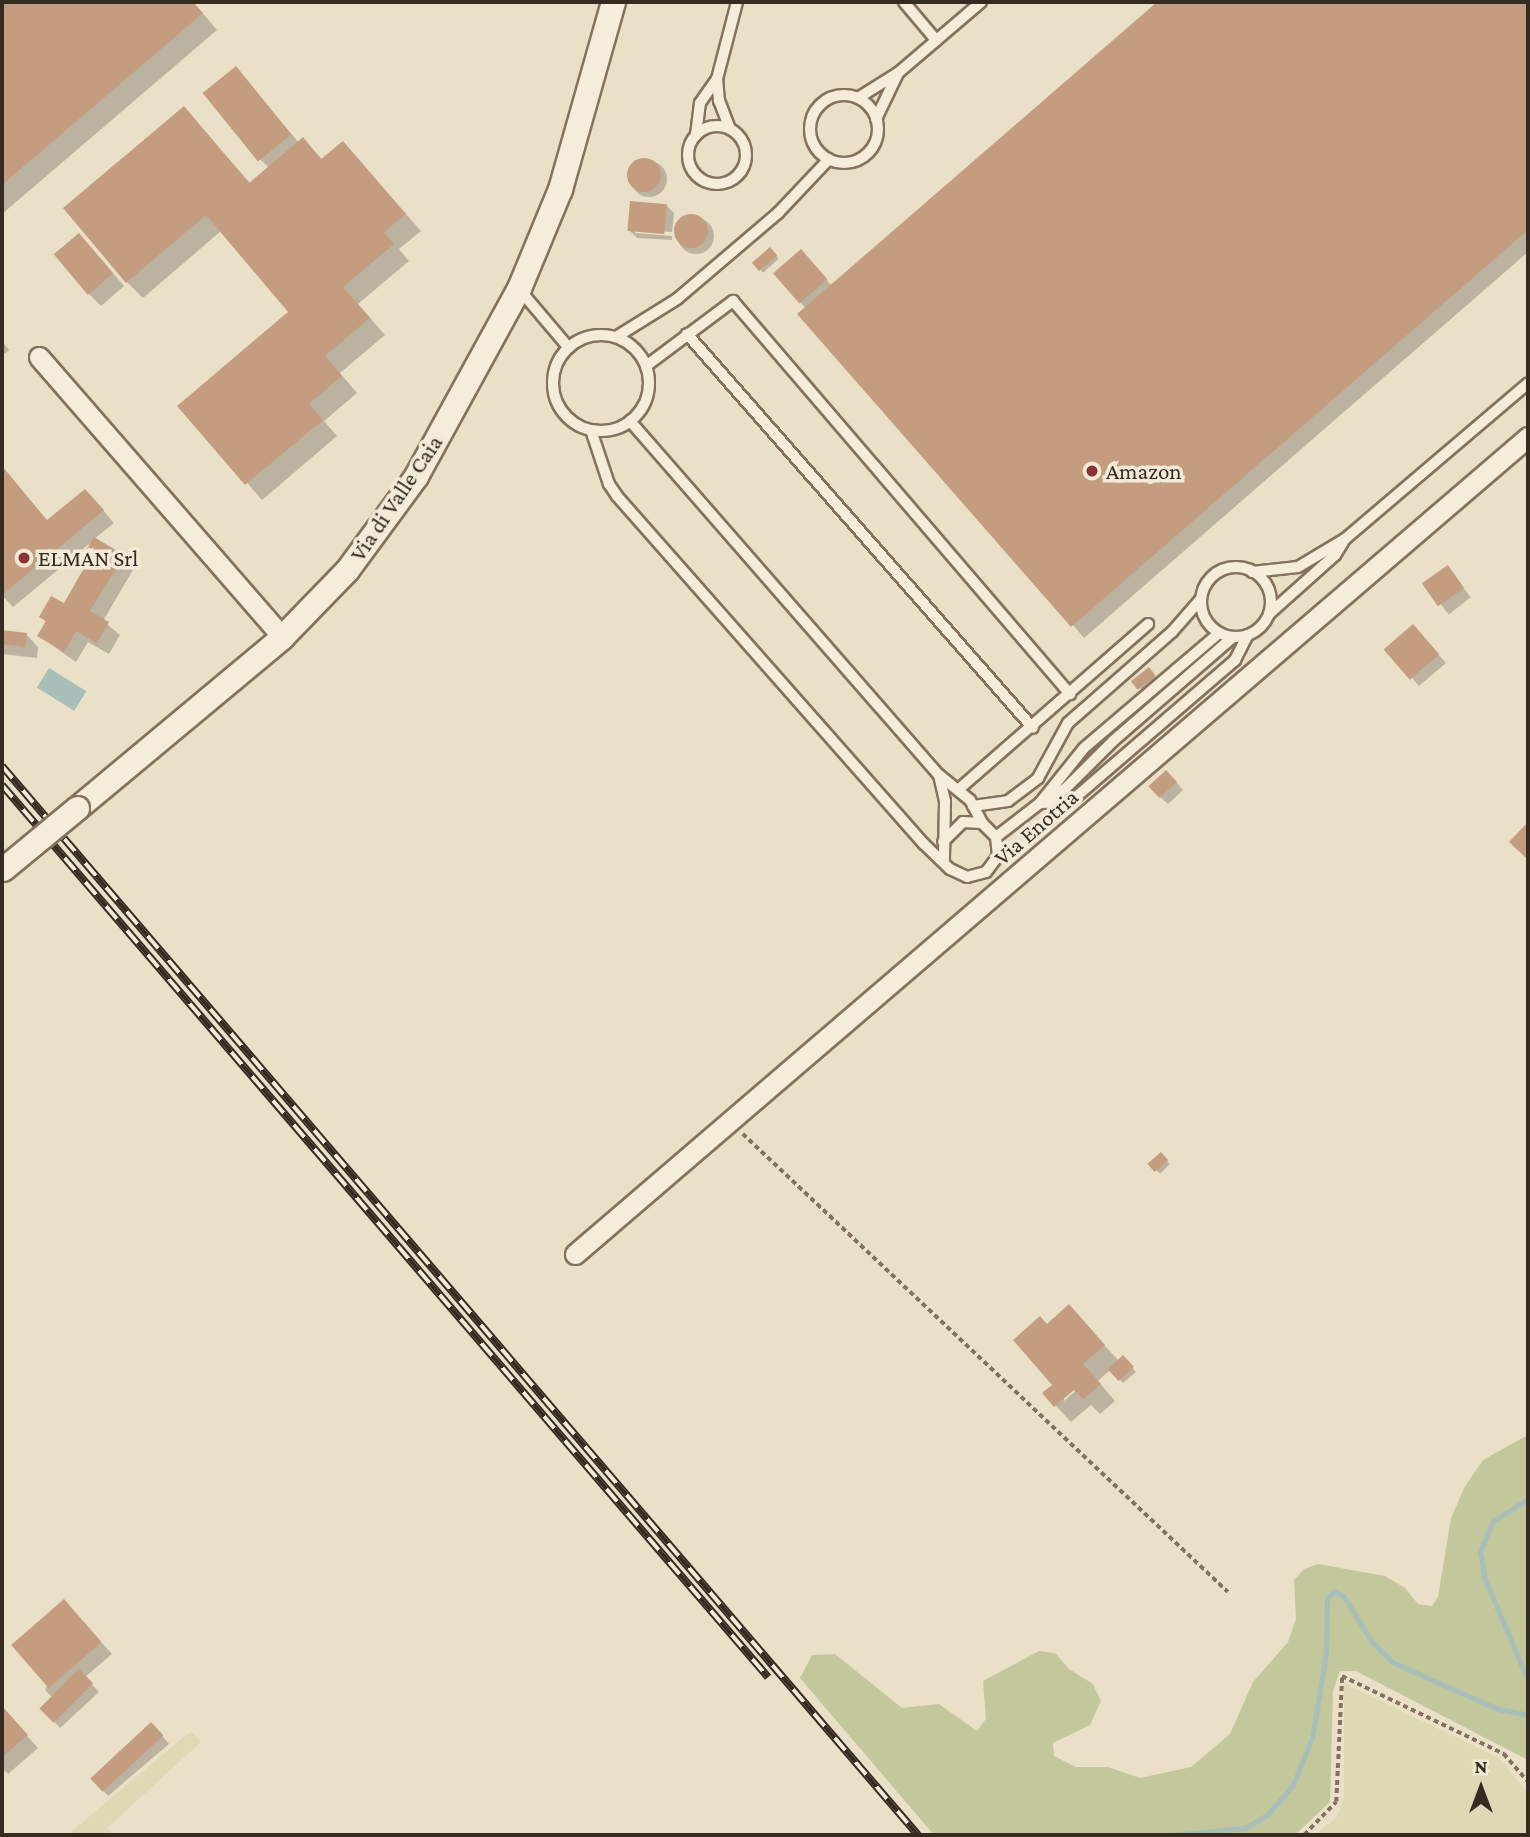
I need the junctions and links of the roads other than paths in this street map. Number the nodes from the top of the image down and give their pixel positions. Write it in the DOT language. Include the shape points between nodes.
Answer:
graph roads {
  1 [pos="613,2"];
  2 [pos="737,2"];
  3 [pos="904,2"];
  4 [pos="981,2"];
  5 [pos="936,40"];
  6 [pos="898,73"];
  7 [pos="717,79"];
  8 [pos="858,98"];
  9 [pos="876,119"];
  10 [pos="730,129"];
  11 [pos="696,135"];
  12 [pos="829,159"];
  13 [pos="519,288"];
  14 [pos="687,334"];
  15 [pos="616,337"];
  16 [pos="569,348"];
  17 [pos="39,357"];
  18 [pos="646,366"];
  19 [pos="1528,383"];
  20 [pos="631,421"];
  21 [pos="591,430"];
  22 [pos="1528,437"];
  23 [pos="1345,539"];
  24 [pos="1252,572"];
  25 [pos="1200,600"];
  26 [pos="1269,614"];
  27 [pos="1148,624"];
  28 [pos="1219,634"];
  29 [pos="1248,635"];
  30 [pos="282,637"];
  31 [pos="1233,637"];
  32 [pos="1070,694"];
  33 [pos="1033,728"];
  34 [pos="939,775"];
  35 [pos="959,789"];
  36 [pos="1040,803"];
  37 [pos="973,806"];
  38 [pos="982,823"];
  39 [pos="996,837"];
  40 [pos="943,842"];
  41 [pos="944,860"];
  42 [pos="2,869"];
  43 [pos="575,1254"];
  1 -- 13 [label="street, Via di Valle Caia" via="560,189"];
  2 -- 7 [label="lane"];
  3 -- 5 [label="lane"];
  4 -- 5 [label="lane"];
  5 -- 6 [label="lane"];
  6 -- 8 [label="lane"];
  6 -- 9 [label="lane"];
  7 -- 10 [label="lane" via="719,101"];
  7 -- 11 [label="lane" via="700,103"];
  8 -- 9 [label="lane"];
  8 -- 12 [label="lane" via="839,95 815,110 811,138"];
  9 -- 12 [label="lane" via="876,138 866,154 848,162"];
  10 -- 11 [label="lane" via="712,126"];
  10 -- 11 [label="lane" via="743,141 747,159 739,176 723,184 704,182 691,170 688,152"];
  12 -- 15 [label="lane" via="784,208 677,299"];
  13 -- 16 [label="lane"];
  13 -- 30 [label="street, Via di Valle Caia" via="416,476 347,570"];
  14 -- 18 [label="lane"];
  14 -- 32 [label="lane" via="733,301"];
  14 -- 33 [label="lane"];
  15 -- 16 [label="lane" via="593,336"];
  15 -- 18 [label="lane" via="636,349"];
  16 -- 21 [label="lane" via="554,374 555,397 566,417"];
  17 -- 30 [label="street"];
  18 -- 20 [label="lane" via="648,393"];
  19 -- 23 [label="lane"];
  20 -- 21 [label="lane" via="609,431"];
  20 -- 34 [label="lane"];
  21 -- 41 [label="lane" via="608,484 617,496 924,844"];
  22 -- 43 [label="street, Via Enotria"];
  23 -- 24 [label="lane" via="1298,567"];
  23 -- 26 [label="lane" via="1335,555"];
  24 -- 25 [label="lane" via="1223,570 1207,582"];
  24 -- 26 [label="lane" via="1270,595"];
  25 -- 28 [label="lane" via="1205,620"];
  25 -- 37 [label="lane" via="1172,632 1068,723 1038,778 1008,801"];
  26 -- 29 [label="lane"];
  27 -- 32 [label="lane"];
  28 -- 31 [label="lane"];
  28 -- 36 [label="lane" via="1084,748"];
  29 -- 31 [label="lane"];
  29 -- 36 [label="lane" via="1235,660 1070,802"];
  30 -- 42 [label="street, Via di Valle Caia, bridge"];
  31 -- 36 [label="lane" via="1065,789"];
  32 -- 33 [label="lane"];
  33 -- 35 [label="lane"];
  34 -- 35 [label="lane"];
  34 -- 40 [label="lane" via="945,801"];
  35 -- 37 [label="lane"];
  36 -- 39 [label="lane"];
  37 -- 38 [label="lane"];
  38 -- 39 [label="lane"];
  38 -- 40 [label="lane" via="963,822"];
  39 -- 41 [label="lane" via="998,856 977,877 958,874"];
  40 -- 41 [label="lane"];
}
